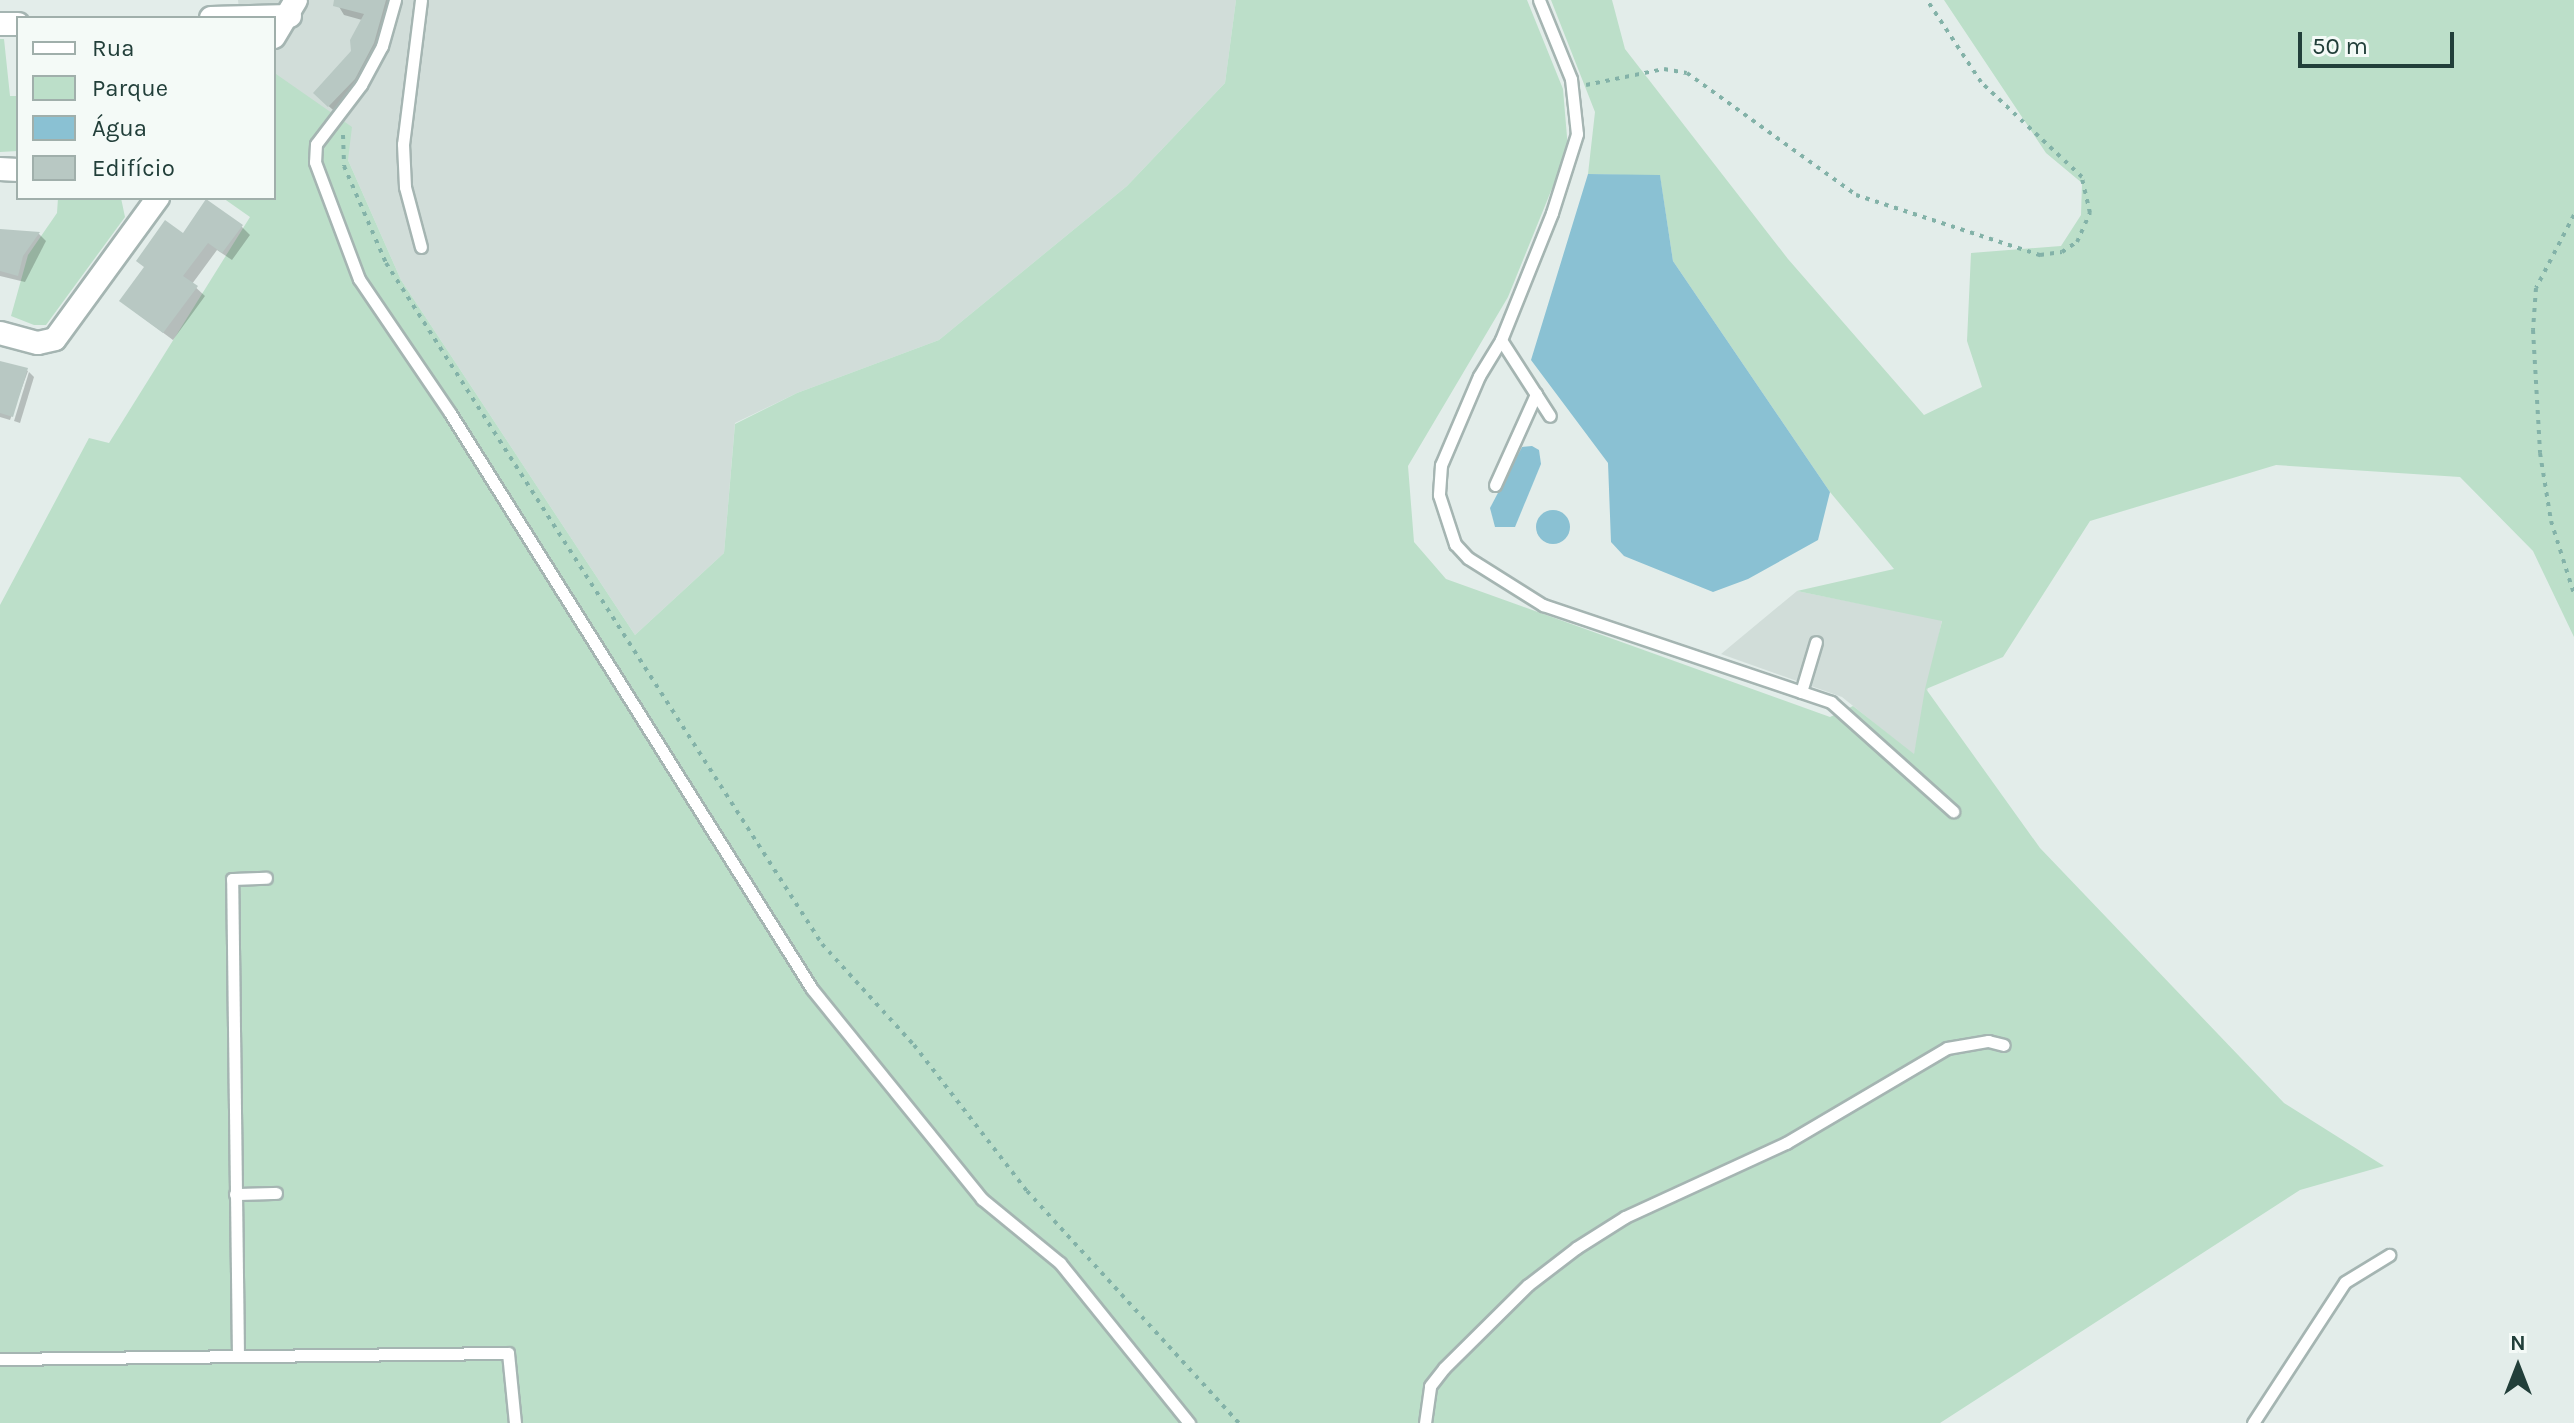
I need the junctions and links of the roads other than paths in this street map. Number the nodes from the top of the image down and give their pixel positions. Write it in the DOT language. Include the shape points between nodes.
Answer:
graph roads {
  1 [pos="395,0"];
  2 [pos="421,0"];
  3 [pos="1539,0"];
  4 [pos="293,8"];
  5 [pos="227,16"];
  6 [pos="276,34"];
  7 [pos="157,200"];
  8 [pos="421,247"];
  9 [pos="0,333"];
  10 [pos="1501,340"];
  11 [pos="1536,394"];
  12 [pos="1550,416"];
  13 [pos="1495,485"];
  14 [pos="1816,642"];
  15 [pos="1801,692"];
  16 [pos="1953,811"];
  17 [pos="266,878"];
  18 [pos="2004,1045"];
  19 [pos="276,1193"];
  20 [pos="235,1194"];
  21 [pos="2389,1255"];
  22 [pos="238,1356"];
  23 [pos="0,1359"];
  24 [pos="515,1423"];
  25 [pos="1189,1423"];
  26 [pos="1425,1423"];
  27 [pos="2253,1423"];
  1 -- 25 [label="lane" via="382,46 320,135 315,162 359,279 458,426 812,989 982,1199 1060,1263"];
  2 -- 8 [label="lane" via="403,144 405,187"];
  3 -- 10 [label="lane" via="1572,88 1577,134"];
  4 -- 5 [label="street"];
  4 -- 6 [label="street"];
  7 -- 9 [label="street" via="55,339 38,343"];
  10 -- 11 [label="lane"];
  10 -- 15 [label="lane" via="1479,376 1441,465 1439,495 1455,544 1468,558 1543,605"];
  11 -- 12 [label="lane"];
  11 -- 13 [label="lane"];
  14 -- 15 [label="lane"];
  15 -- 16 [label="lane" via="1831,702"];
  17 -- 20 [label="lane" via="232,879"];
  18 -- 26 [label="lane" via="1988,1041 1947,1048 1786,1143 1625,1217 1576,1248 1528,1285 1444,1368 1430,1386"];
  19 -- 20 [label="lane"];
  20 -- 22 [label="lane"];
  21 -- 27 [label="lane" via="2345,1282"];
  22 -- 23 [label="lane"];
  22 -- 24 [label="lane" via="508,1353"];
}
